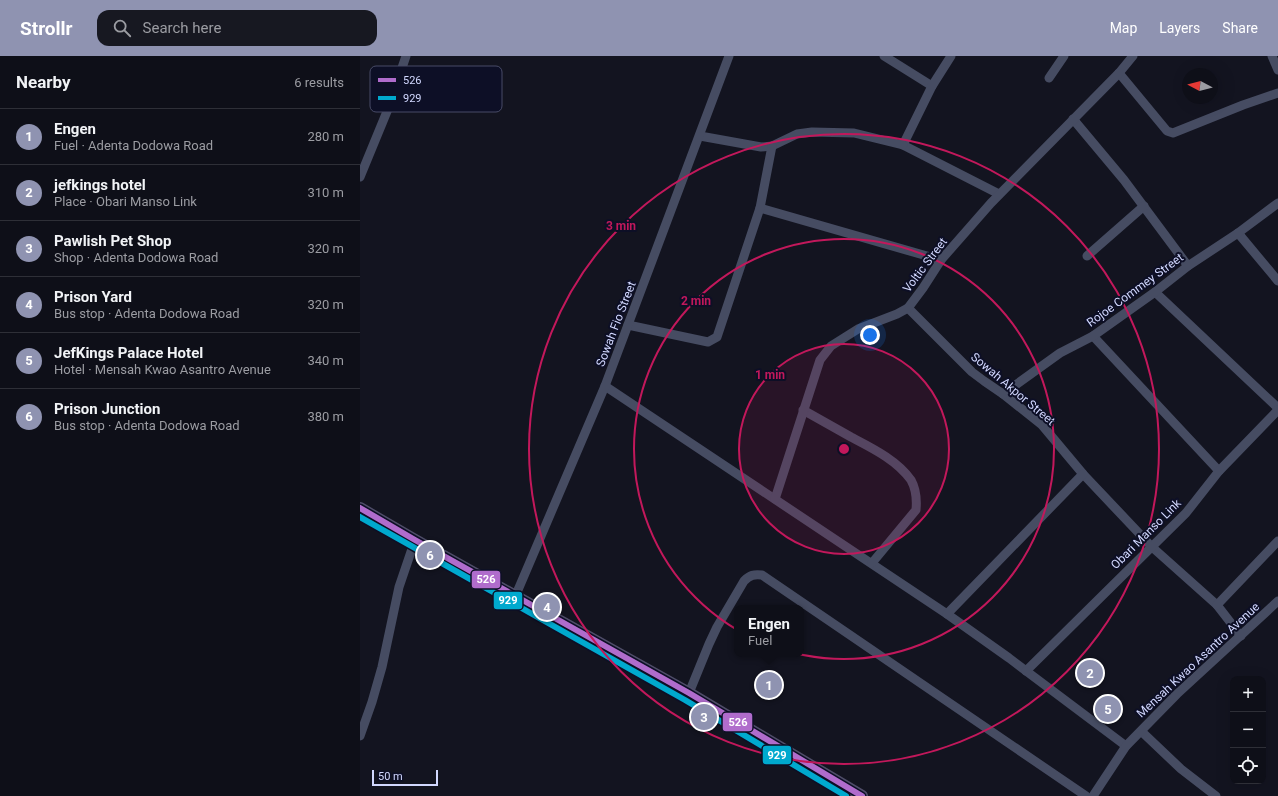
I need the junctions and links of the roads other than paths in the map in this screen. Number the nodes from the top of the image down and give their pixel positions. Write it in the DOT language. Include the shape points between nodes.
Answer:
graph roads {
  1 [pos="406,56"];
  2 [pos="729,56"];
  3 [pos="884,56"];
  4 [pos="951,56"];
  5 [pos="1064,56"];
  6 [pos="1133,56"];
  7 [pos="1272,56"];
  8 [pos="403,66"];
  9 [pos="1278,70"];
  10 [pos="1119,73"];
  11 [pos="1049,78"];
  12 [pos="932,86"];
  13 [pos="1278,93"];
  14 [pos="386,112"];
  15 [pos="1073,120"];
  16 [pos="700,136"];
  17 [pos="903,145"];
  18 [pos="772,146"];
  19 [pos="360,177"];
  20 [pos="999,194"];
  21 [pos="1278,203"];
  22 [pos="1144,206"];
  23 [pos="760,208"];
  24 [pos="1238,233"];
  25 [pos="1087,256"];
  26 [pos="941,260"];
  27 [pos="1188,266"];
  28 [pos="1278,281"];
  29 [pos="1155,292"];
  30 [pos="908,308"];
  31 [pos="628,325"];
  32 [pos="1093,336"];
  33 [pos="605,386"];
  34 [pos="1003,394"];
  35 [pos="1278,409"];
  36 [pos="803,410"];
  37 [pos="1219,471"];
  38 [pos="1083,474"];
  39 [pos="776,499"];
  40 [pos="360,508"];
  41 [pos="415,540"];
  42 [pos="1278,541"];
  43 [pos="1152,547"];
  44 [pos="872,563"];
  45 [pos="515,597"];
  46 [pos="1278,601"];
  47 [pos="1217,605"];
  48 [pos="947,614"];
  49 [pos="1242,636"];
  50 [pos="1026,671"];
  51 [pos="689,693"];
  52 [pos="1141,731"];
  53 [pos="360,736"];
  54 [pos="1126,746"];
  55 [pos="862,796"];
  56 [pos="1086,796"];
  57 [pos="1094,796"];
  58 [pos="1216,796"];
  1 -- 8 [label="street"];
  2 -- 16 [label="street, Sowah Fio Street"];
  3 -- 12 [label="street"];
  4 -- 12 [label="street"];
  5 -- 11 [label="street"];
  6 -- 10 [label="street, Voltic Street"];
  7 -- 9 [label="street"];
  10 -- 13 [label="street" via="1167,131 1172,133"];
  10 -- 15 [label="street, Voltic Street"];
  12 -- 17 [label="street"];
  14 -- 19 [label="street"];
  15 -- 20 [label="street, Voltic Street"];
  15 -- 22 [label="street"];
  16 -- 18 [label="street" via="754,146"];
  16 -- 31 [label="street, Sowah Fio Street"];
  17 -- 18 [label="street" via="862,134 812,132 797,134"];
  17 -- 20 [label="street"];
  18 -- 23 [label="street"];
  20 -- 26 [label="street, Voltic Street"];
  21 -- 24 [label="street, Rojoe Commey Street"];
  22 -- 25 [label="street"];
  22 -- 27 [label="street"];
  23 -- 26 [label="street"];
  23 -- 31 [label="street" via="718,337 708,342"];
  24 -- 27 [label="street, Rojoe Commey Street"];
  24 -- 28 [label="street"];
  26 -- 30 [label="street, Voltic Street"];
  27 -- 29 [label="street, Rojoe Commey Street"];
  29 -- 32 [label="street, Rojoe Commey Street"];
  29 -- 35 [label="street"];
  30 -- 34 [label="street, Sowah Akpor Street" via="972,372"];
  30 -- 36 [label="street, Voltic Street" via="858,329 831,346 820,360"];
  31 -- 33 [label="street, Sowah Fio Street"];
  32 -- 34 [label="street, Rojoe Commey Street" via="1060,353"];
  32 -- 37 [label="street"];
  33 -- 39 [label="street"];
  33 -- 45 [label="street, Sowah Fio Street"];
  34 -- 38 [label="street, Sowah Akpor Street" via="1042,425"];
  35 -- 37 [label="street, Obari Manso Link"];
  36 -- 39 [label="street, Voltic Street"];
  36 -- 44 [label="street" via="882,454 897,465 915,490 916,510"];
  37 -- 43 [label="street, Obari Manso Link" via="1186,513"];
  38 -- 43 [label="street, Sowah Akpor Street"];
  38 -- 48 [label="street"];
  39 -- 44 [label="street"];
  40 -- 41 [label="main road"];
  41 -- 45 [label="main road"];
  41 -- 53 [label="street" via="399,587 382,667"];
  42 -- 47 [label="street"];
  43 -- 47 [label="street, Sowah Akpor Street"];
  43 -- 50 [label="street, Obari Manso Link"];
  44 -- 48 [label="street"];
  45 -- 51 [label="main road"];
  46 -- 49 [label="street, Mensah Kwao Asantro Avenue"];
  47 -- 49 [label="street, Sowah Akpor Street"];
  48 -- 50 [label="street"];
  49 -- 52 [label="street, Mensah Kwao Asantro Avenue" via="1177,694"];
  50 -- 54 [label="street"];
  51 -- 55 [label="main road"];
  51 -- 56 [label="street" via="708,644 744,580 750,575 762,575"];
  52 -- 54 [label="street, Mensah Kwao Asantro Avenue"];
  52 -- 58 [label="street" via="1181,769"];
  54 -- 57 [label="street, Mensah Kwao Asantro Avenue"];
}
